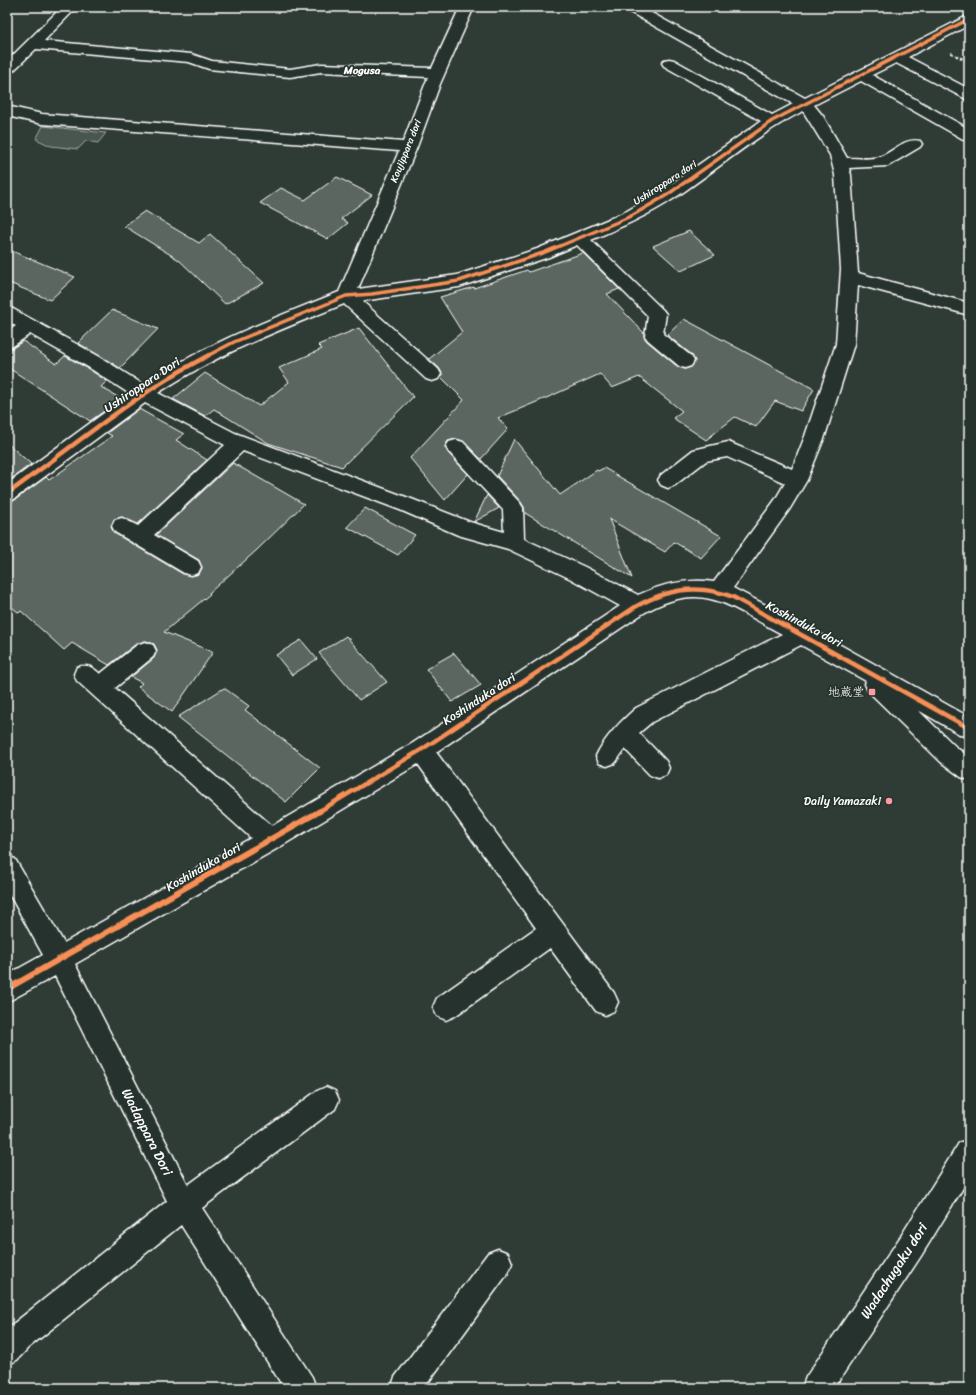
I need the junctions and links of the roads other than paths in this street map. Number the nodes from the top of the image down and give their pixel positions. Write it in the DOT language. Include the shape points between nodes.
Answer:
graph roads {
  1 [pos="70,7"];
  2 [pos="467,7"];
  3 [pos="631,7"];
  4 [pos="969,19"];
  5 [pos="33,44"];
  6 [pos="897,58"];
  7 [pos="669,63"];
  8 [pos="7,69"];
  9 [pos="438,73"];
  10 [pos="861,75"];
  11 [pos="969,95"];
  12 [pos="805,104"];
  13 [pos="7,111"];
  14 [pos="772,120"];
  15 [pos="969,136"];
  16 [pos="914,144"];
  17 [pos="409,146"];
  18 [pos="840,163"];
  19 [pos="579,238"];
  20 [pos="850,277"];
  21 [pos="346,296"];
  22 [pos="969,309"];
  23 [pos="7,313"];
  24 [pos="30,326"];
  25 [pos="7,340"];
  26 [pos="685,361"];
  27 [pos="432,374"];
  28 [pos="144,394"];
  29 [pos="240,442"];
  30 [pos="456,447"];
  31 [pos="668,480"];
  32 [pos="797,480"];
  33 [pos="7,494"];
  34 [pos="122,526"];
  35 [pos="140,536"];
  36 [pos="514,543"];
  37 [pos="191,567"];
  38 [pos="719,591"];
  39 [pos="636,605"];
  40 [pos="802,634"];
  41 [pos="145,651"];
  42 [pos="854,663"];
  43 [pos="969,728"];
  44 [pos="624,733"];
  45 [pos="421,750"];
  46 [pos="607,756"];
  47 [pos="658,768"];
  48 [pos="969,770"];
  49 [pos="270,840"];
  50 [pos="7,868"];
  51 [pos="553,931"];
  52 [pos="60,960"];
  53 [pos="7,989"];
  54 [pos="605,1002"];
  55 [pos="446,1007"];
  56 [pos="326,1100"];
  57 [pos="969,1153"];
  58 [pos="184,1205"];
  59 [pos="498,1263"];
  60 [pos="7,1350"];
  61 [pos="301,1388"];
  62 [pos="406,1388"];
  63 [pos="817,1388"];
  1 -- 5 [label="street"];
  2 -- 9 [label="street, Koujippara dori"];
  3 -- 12 [label="street"];
  4 -- 6 [label="street, Ushiroppara dori"];
  5 -- 8 [label="street"];
  5 -- 9 [label="street" via="191,58 209,65 290,73 321,68"];
  6 -- 10 [label="street, Ushiroppara dori"];
  6 -- 11 [label="street"];
  7 -- 14 [label="street"];
  9 -- 17 [label="street, Koujippara dori"];
  10 -- 12 [label="street, Ushiroppara dori"];
  10 -- 15 [label="street"];
  12 -- 14 [label="street, Ushiroppara dori"];
  12 -- 18 [label="street" via="838,154"];
  13 -- 17 [label="street" via="42,119"];
  14 -- 19 [label="street, Ushiroppara dori" via="668,195 633,215"];
  16 -- 18 [label="street" via="882,162"];
  17 -- 21 [label="street, Koujippara dori"];
  18 -- 20 [label="street"];
  19 -- 21 [label="street, Ushiroppara dori" via="460,281"];
  19 -- 26 [label="street" via="657,314 654,336"];
  20 -- 22 [label="street"];
  20 -- 32 [label="street" via="845,344 815,436"];
  21 -- 27 [label="street"];
  21 -- 28 [label="street, Ushiroppara Dori" via="234,342 178,371"];
  23 -- 24 [label="street"];
  24 -- 25 [label="street"];
  24 -- 28 [label="street"];
  28 -- 29 [label="street"];
  28 -- 33 [label="street, Ushiroppara Dori"];
  29 -- 35 [label="street"];
  29 -- 36 [label="street" via="465,529"];
  30 -- 36 [label="street" via="513,508"];
  31 -- 32 [label="street" via="700,455 728,449"];
  32 -- 38 [label="street" via="782,505"];
  34 -- 35 [label="street"];
  35 -- 37 [label="street"];
  36 -- 39 [label="street" via="578,573"];
  38 -- 39 [label="street, Koshinduka dori" via="703,588 676,589"];
  38 -- 40 [label="street, Koshinduka dori"];
  39 -- 45 [label="street, Koshinduka dori"];
  40 -- 42 [label="street, Koshinduka dori"];
  40 -- 44 [label="street" via="644,715"];
  41 -- 49 [label="street" via="92,681"];
  42 -- 43 [label="street, Koshinduka dori"];
  42 -- 48 [label="street" via="949,755"];
  44 -- 46 [label="street"];
  44 -- 47 [label="street"];
  45 -- 49 [label="street, Koshinduka dori"];
  45 -- 51 [label="street"];
  49 -- 52 [label="street, Koshinduka dori"];
  50 -- 52 [label="street, Wadappara Dori"];
  51 -- 54 [label="street"];
  51 -- 55 [label="street"];
  52 -- 53 [label="street, Koshinduka dori"];
  52 -- 58 [label="street, Wadappara Dori"];
  56 -- 58 [label="street"];
  57 -- 63 [label="street, Wadachugaku dori"];
  58 -- 60 [label="street" via="18,1338"];
  58 -- 61 [label="street, Wadappara Dori"];
  59 -- 62 [label="street"];
}
